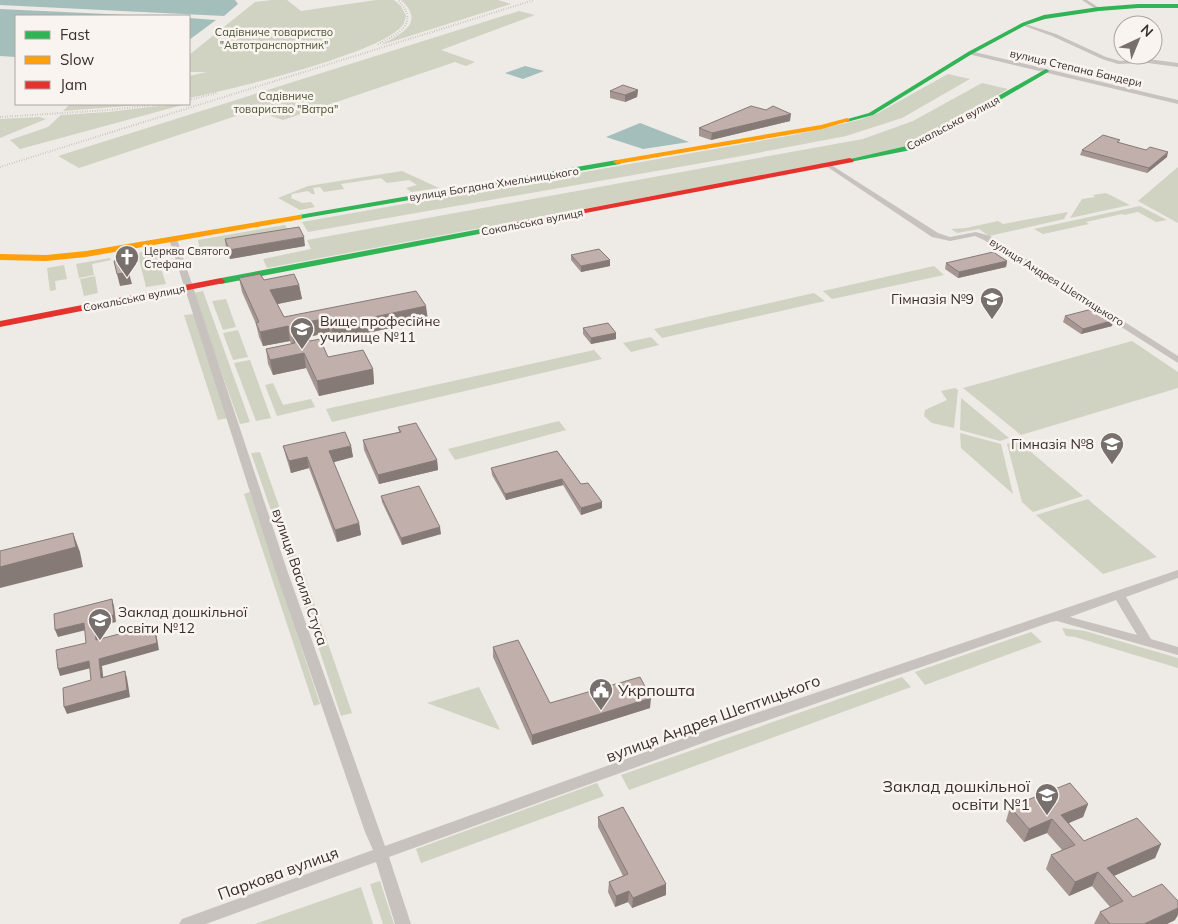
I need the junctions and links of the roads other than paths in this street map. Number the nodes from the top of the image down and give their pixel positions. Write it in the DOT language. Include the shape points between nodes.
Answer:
graph roads {
  1 [pos="1084,0"];
  2 [pos="1177,6"];
  3 [pos="1099,9"];
  4 [pos="1024,24"];
  5 [pos="974,52"];
  6 [pos="1178,65"];
  7 [pos="1046,71"];
  8 [pos="1178,102"];
  9 [pos="828,165"];
  10 [pos="173,239"];
  11 [pos="0,257"];
  12 [pos="188,287"];
  13 [pos="0,324"];
  14 [pos="1178,360"];
  15 [pos="1178,574"];
  16 [pos="1118,594"];
  17 [pos="1057,617"];
  18 [pos="1147,642"];
  19 [pos="1178,650"];
  20 [pos="381,853"];
  21 [pos="187,924"];
  22 [pos="403,924"];
  1 -- 3 [label="street"];
  2 -- 3 [label="street, вулиця Богдана Хмельницького"];
  3 -- 4 [label="street, вулиця Богдана Хмельницького" via="1044,17"];
  4 -- 5 [label="street, вулиця Богдана Хмельницького"];
  4 -- 6 [label="street" via="1112,60"];
  5 -- 7 [label="street, вулиця Степана Бандери"];
  5 -- 10 [label="street, вулиця Богдана Хмельницького" via="871,114 836,124"];
  7 -- 8 [label="street, вулиця Степана Бандери"];
  7 -- 9 [label="street, Сокальська вулиця" via="912,147"];
  9 -- 12 [label="street, Сокальська вулиця"];
  9 -- 14 [label="street, вулиця Андрея Шептицького" via="935,235 950,239 976,234 988,238"];
  10 -- 11 [label="street, вулиця Богдана Хмельницького" via="63,257"];
  10 -- 12 [label="street, вулиця Василя Стуса"];
  12 -- 13 [label="street, Сокальська вулиця"];
  12 -- 20 [label="street, вулиця Василя Стуса" via="281,570"];
  15 -- 16 [label="street, вулиця Андрея Шептицького"];
  16 -- 17 [label="street, вулиця Андрея Шептицького"];
  16 -- 18 [label="street"];
  17 -- 18 [label="street"];
  17 -- 20 [label="street, вулиця Андрея Шептицького" via="717,732"];
  18 -- 19 [label="street"];
  20 -- 21 [label="street, Паркова вулиця"];
  20 -- 22 [label="street, вулиця Василя Стуса"];
}
